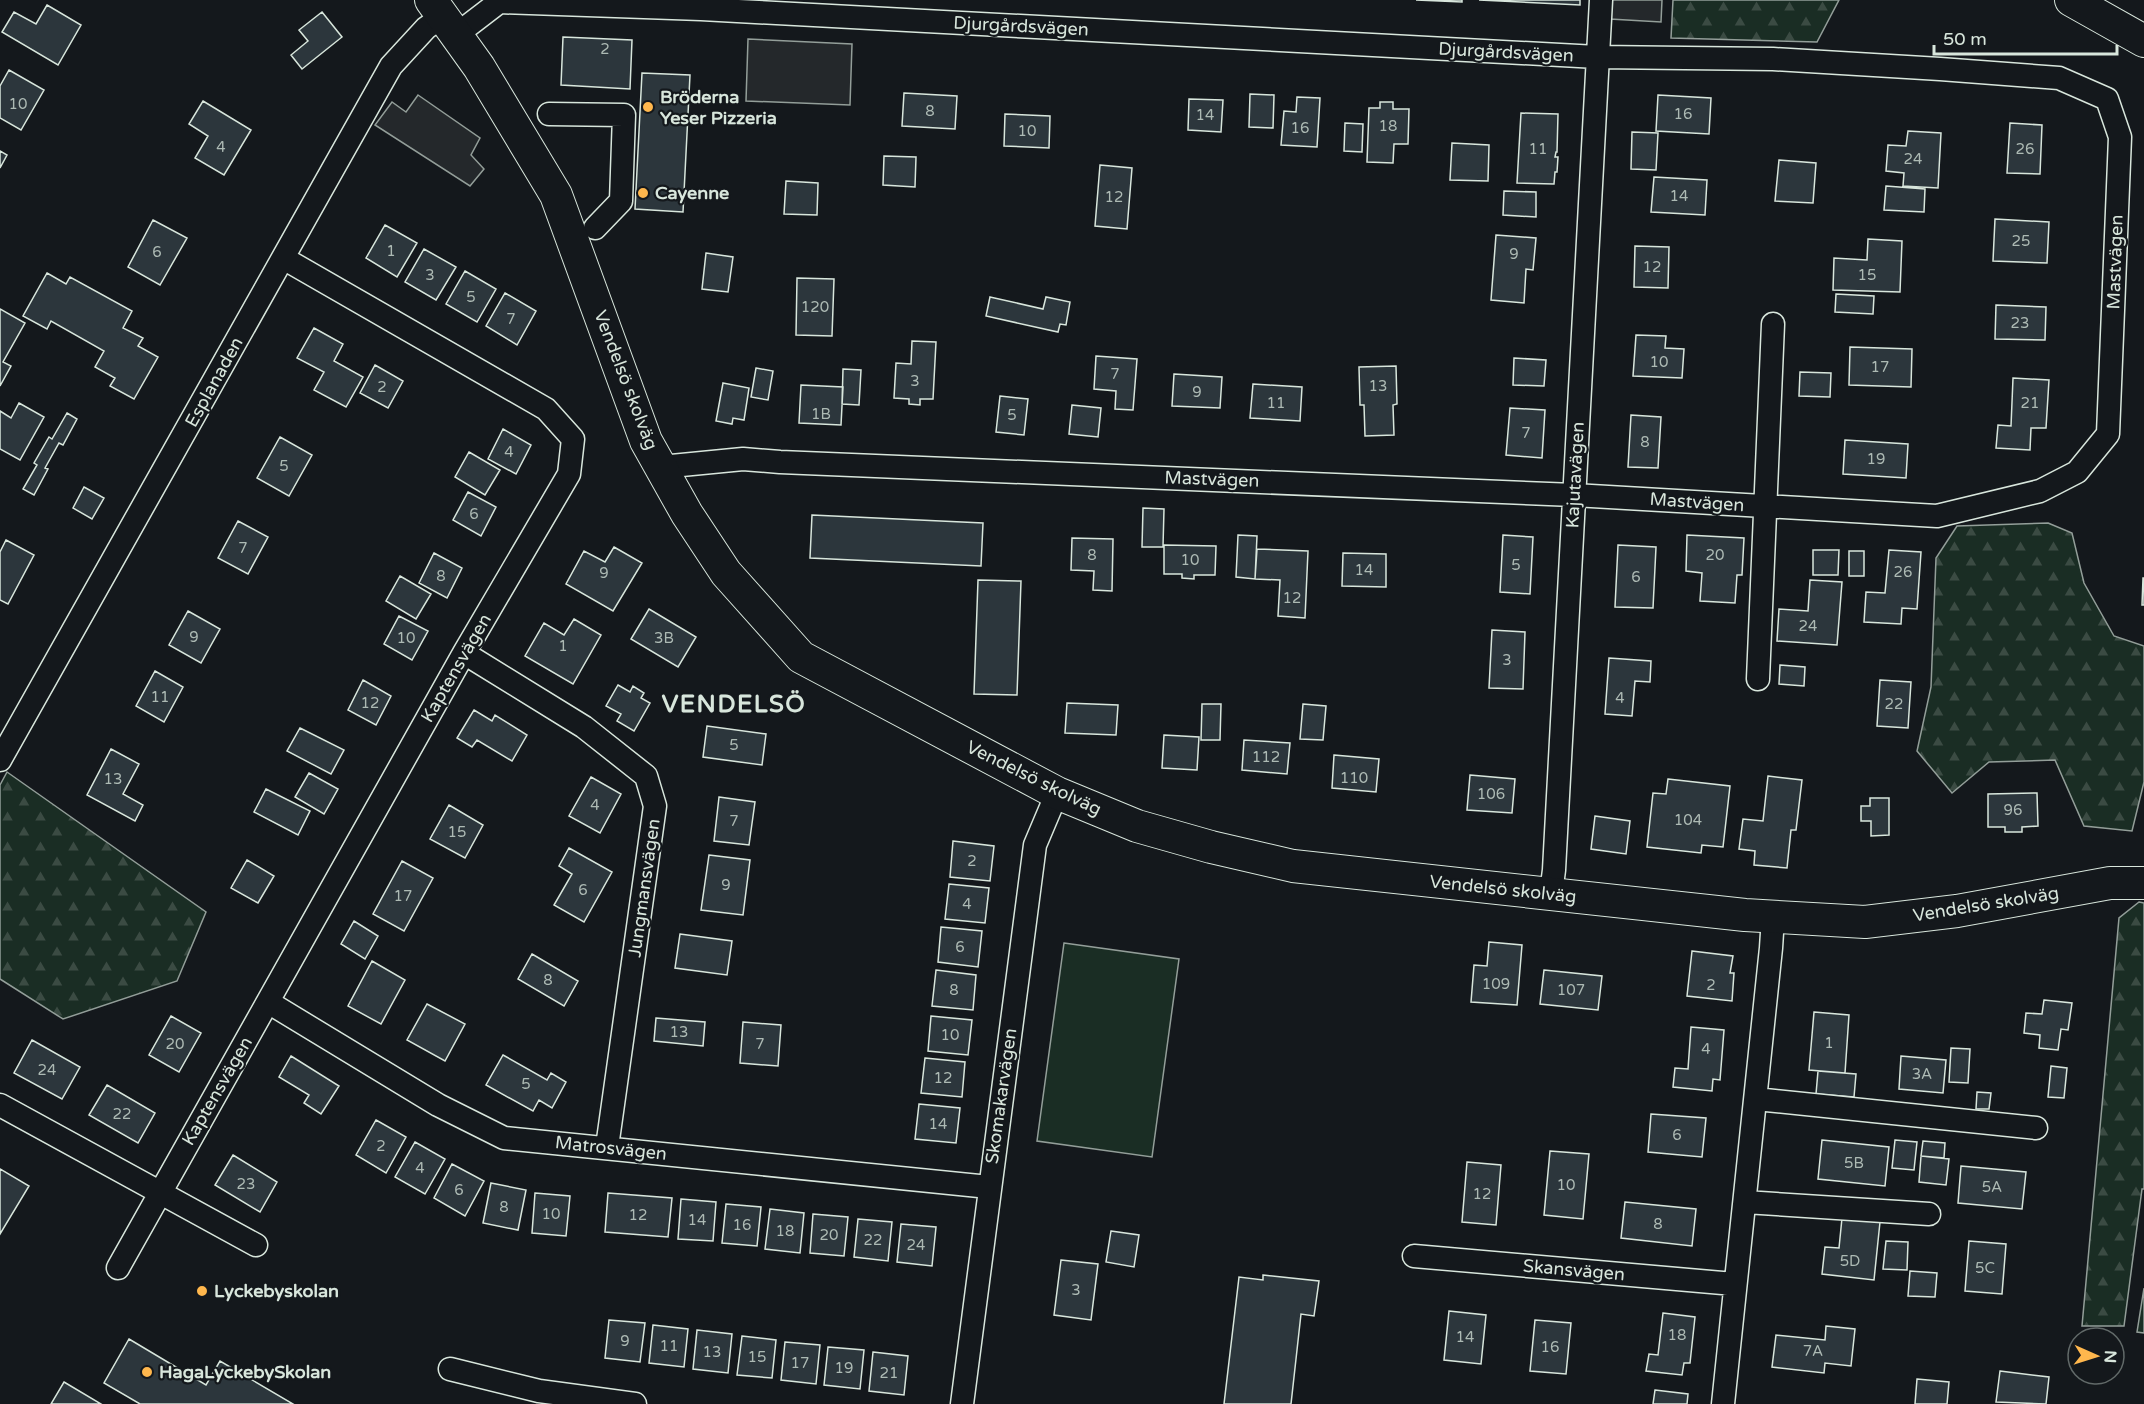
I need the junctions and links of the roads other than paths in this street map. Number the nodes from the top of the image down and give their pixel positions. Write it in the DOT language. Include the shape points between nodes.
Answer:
graph roads {
  1 [pos="1601,0"];
  2 [pos="2071,0"];
  3 [pos="751,6"];
  4 [pos="443,17"];
  5 [pos="2144,41"];
  6 [pos="1597,57"];
  7 [pos="2059,78"];
  8 [pos="549,114"];
  9 [pos="595,228"];
  10 [pos="283,258"];
  11 [pos="1773,324"];
  12 [pos="660,467"];
  13 [pos="1574,495"];
  14 [pos="1764,507"];
  15 [pos="464,653"];
  16 [pos="1758,679"];
  17 [pos="0,760"];
  18 [pos="1056,793"];
  19 [pos="1553,881"];
  20 [pos="2144,883"];
  21 [pos="1773,917"];
  22 [pos="268,1002"];
  23 [pos="1756,1099"];
  24 [pos="0,1105"];
  25 [pos="2036,1128"];
  26 [pos="607,1147"];
  27 [pos="989,1187"];
  28 [pos="159,1193"];
  29 [pos="1745,1202"];
  30 [pos="1929,1214"];
  31 [pos="256,1245"];
  32 [pos="1414,1256"];
  33 [pos="118,1268"];
  34 [pos="1734,1284"];
  35 [pos="450,1370"];
  36 [pos="635,1404"];
  37 [pos="962,1404"];
  38 [pos="1723,1404"];
  1 -- 6 [label="street, Djurgårdsvägen"];
  2 -- 5 [label="street"];
  3 -- 4 [label="street, Djurgårdsvägen" via="499,2"];
  3 -- 6 [label="street, Djurgårdsvägen"];
  4 -- 10 [label="street, Esplanaden" via="426,28 391,66"];
  4 -- 12 [label="street, Vendelsö skolväg" via="479,67 556,195 646,441"];
  6 -- 7 [label="street, Djurgårdsvägen" via="1773,59"];
  6 -- 13 [label="street, Kajutavägen"];
  7 -- 14 [label="street, Mastvägen" via="2107,99 2120,137 2108,434 2077,472 2040,491 1937,516"];
  8 -- 9 [label="street" via="624,115 621,201"];
  10 -- 15 [label="street, Kaptensvägen" via="546,409 573,439 569,474"];
  10 -- 17 [label="street, Esplanaden"];
  11 -- 14 [label="street, Mastvägen"];
  12 -- 13 [label="street, Mastvägen" via="743,459"];
  12 -- 18 [label="street, Vendelsö skolväg" via="726,573 801,657"];
  13 -- 14 [label="street, Mastvägen"];
  13 -- 19 [label="street, Kajutavägen"];
  14 -- 16 [label="street, Mastvägen"];
  15 -- 22 [label="street, Kaptensvägen"];
  15 -- 26 [label="street, Jungmansvägen" via="584,727 646,776 655,806"];
  18 -- 19 [label="street, Vendelsö skolväg" via="1137,826 1293,866"];
  18 -- 27 [label="street, Skomakarvägen" via="1035,845"];
  19 -- 21 [label="street, Vendelsö skolväg"];
  20 -- 21 [label="street, Vendelsö skolväg" via="2110,883 1864,922"];
  21 -- 23 [label="street"];
  22 -- 26 [label="street, Matrosvägen" via="438,1105 504,1138"];
  22 -- 28 [label="street, Kaptensvägen"];
  23 -- 25 [label="street"];
  23 -- 29 [label="street"];
  24 -- 28 [label="street"];
  26 -- 27 [label="street, Matrosvägen"];
  27 -- 37 [label="street, Skomakarvägen"];
  28 -- 31 [label="street"];
  28 -- 33 [label="street, Kaptensvägen"];
  29 -- 30 [label="street"];
  29 -- 34 [label="street"];
  32 -- 34 [label="street, Skansvägen"];
  34 -- 38 [label="street"];
  35 -- 36 [label="street" via="539,1391"];
}
